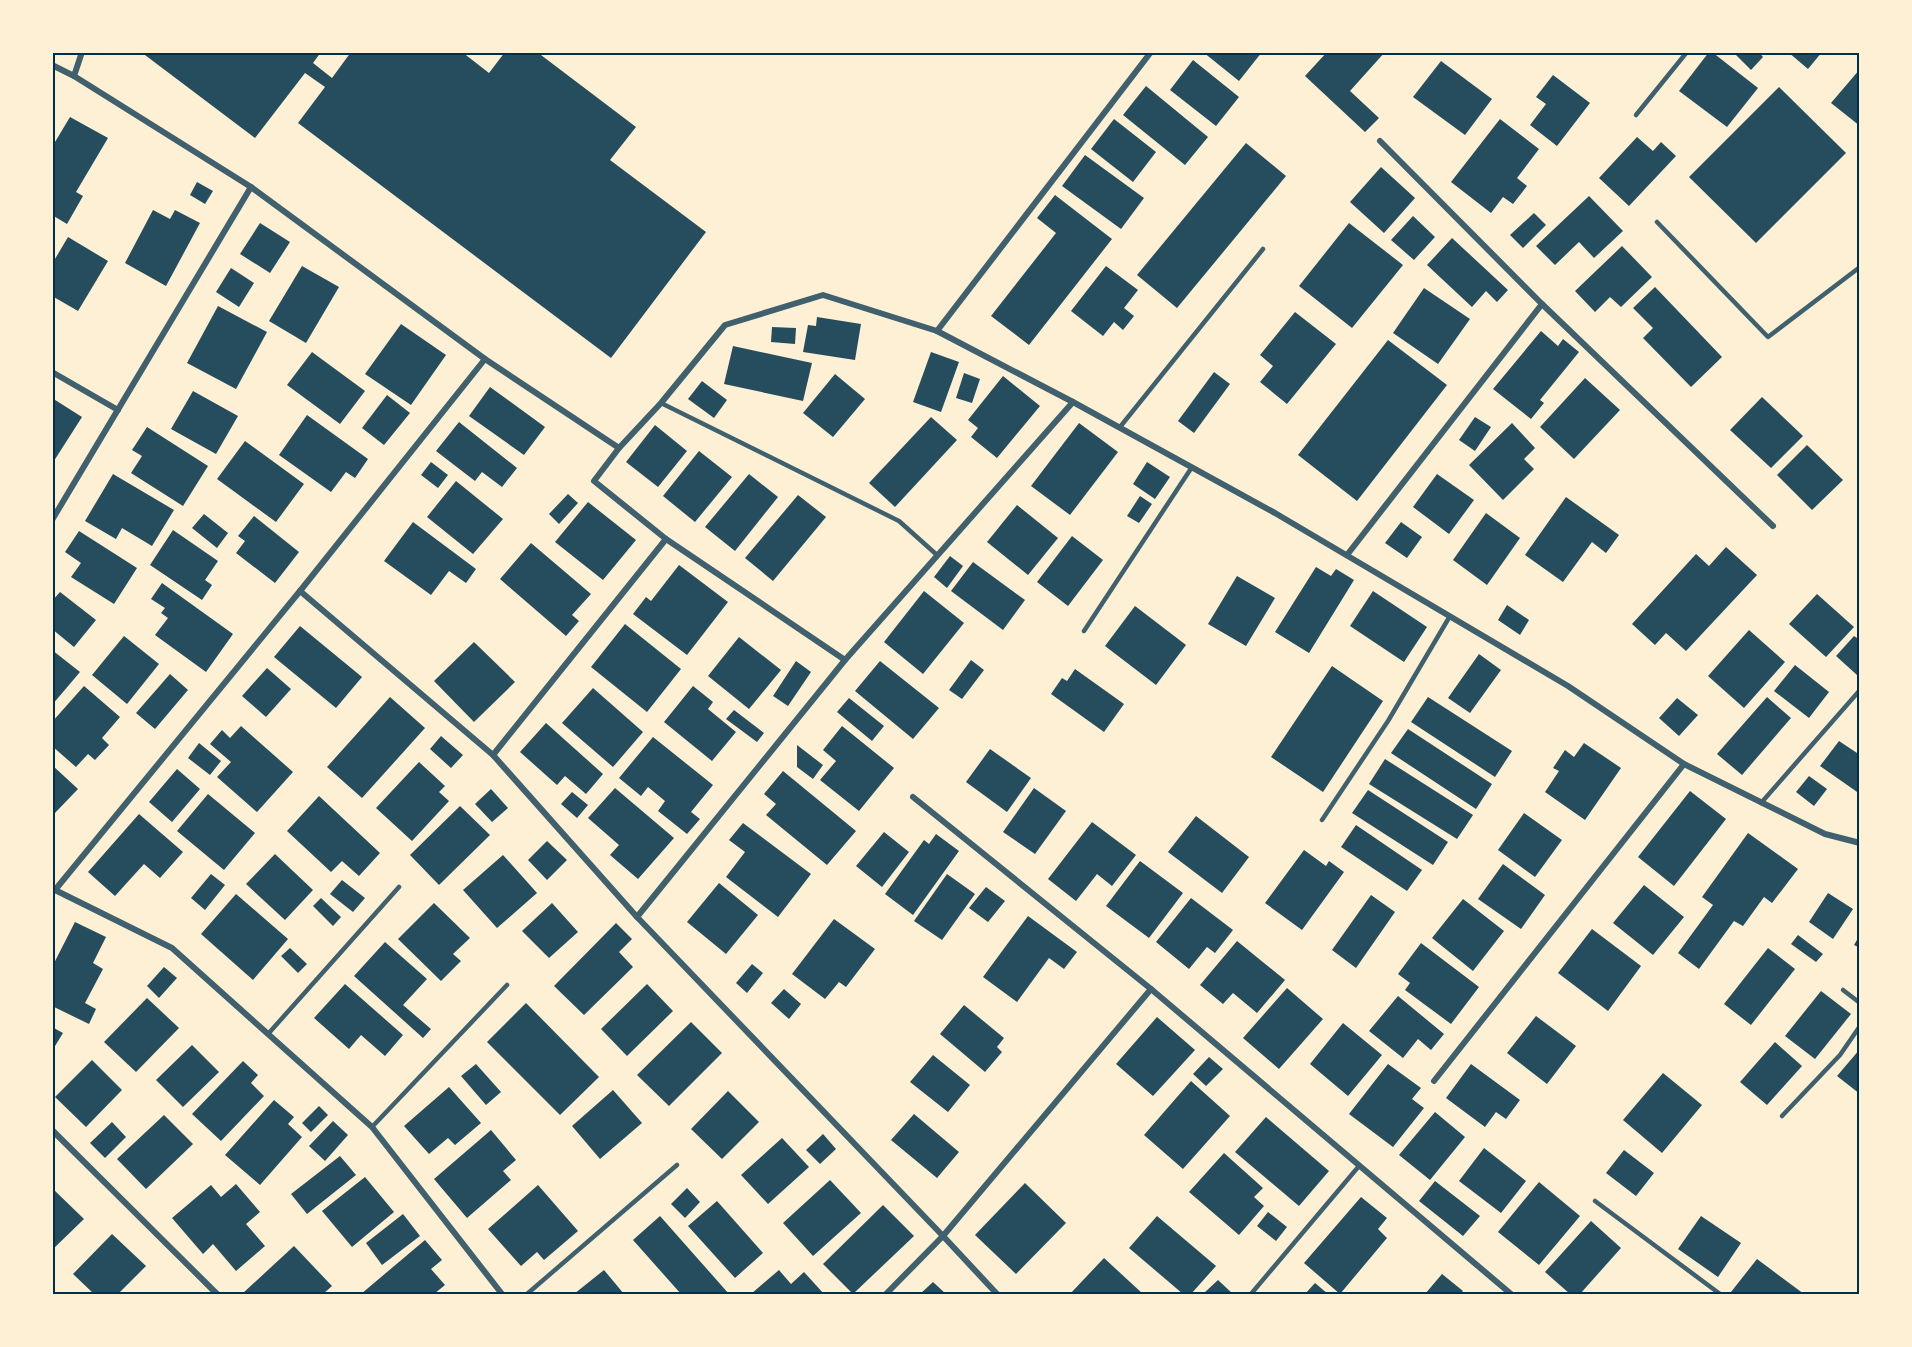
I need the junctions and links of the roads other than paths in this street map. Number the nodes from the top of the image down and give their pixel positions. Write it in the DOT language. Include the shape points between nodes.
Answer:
graph roads {
  1 [pos="82,52"];
  2 [pos="1687,52"];
  3 [pos="1146,54"];
  4 [pos="52,65"];
  5 [pos="74,76"];
  6 [pos="1636,116"];
  7 [pos="1380,141"];
  8 [pos="252,187"];
  9 [pos="1657,222"];
  10 [pos="1263,249"];
  11 [pos="1860,267"];
  12 [pos="1542,304"];
  13 [pos="937,331"];
  14 [pos="485,359"];
  15 [pos="52,372"];
  16 [pos="1073,402"];
  17 [pos="660,403"];
  18 [pos="118,410"];
  19 [pos="1120,427"];
  20 [pos="619,448"];
  21 [pos="1192,467"];
  22 [pos="52,520"];
  23 [pos="1773,526"];
  24 [pos="666,539"];
  25 [pos="937,555"];
  26 [pos="1347,555"];
  27 [pos="300,591"];
  28 [pos="1450,616"];
  29 [pos="1084,631"];
  30 [pos="845,660"];
  31 [pos="1860,690"];
  32 [pos="494,755"];
  33 [pos="1684,764"];
  34 [pos="913,797"];
  35 [pos="1761,803"];
  36 [pos="1322,820"];
  37 [pos="1860,843"];
  38 [pos="399,887"];
  39 [pos="53,889"];
  40 [pos="637,917"];
  41 [pos="507,985"];
  42 [pos="1151,989"];
  43 [pos="1843,990"];
  44 [pos="1860,1003"];
  45 [pos="1860,1026"];
  46 [pos="268,1034"];
  47 [pos="1434,1081"];
  48 [pos="1782,1116"];
  49 [pos="372,1127"];
  50 [pos="52,1130"];
  51 [pos="677,1165"];
  52 [pos="1359,1166"];
  53 [pos="1595,1201"];
  54 [pos="943,1236"];
  55 [pos="217,1294"];
  56 [pos="502,1294"];
  57 [pos="527,1294"];
  58 [pos="886,1294"];
  59 [pos="997,1294"];
  60 [pos="1251,1294"];
  61 [pos="1511,1294"];
  62 [pos="1720,1294"];
  1 -- 5 [label="street"];
  2 -- 6 [label="lane"];
  3 -- 13 [label="street"];
  4 -- 5 [label="street"];
  5 -- 8 [label="street"];
  7 -- 12 [label="street"];
  8 -- 14 [label="street"];
  8 -- 18 [label="street"];
  9 -- 11 [label="lane" via="1768,337"];
  10 -- 19 [label="lane"];
  12 -- 23 [label="street"];
  12 -- 26 [label="street"];
  13 -- 16 [label="street"];
  13 -- 17 [label="street" via="823,295 725,325"];
  14 -- 20 [label="street"];
  14 -- 27 [label="street"];
  15 -- 18 [label="street"];
  16 -- 19 [label="street"];
  16 -- 25 [label="street"];
  17 -- 20 [label="street"];
  17 -- 25 [label="lane" via="899,521"];
  18 -- 22 [label="street"];
  19 -- 21 [label="street"];
  20 -- 24 [label="street" via="594,481"];
  21 -- 26 [label="street"];
  21 -- 29 [label="lane"];
  24 -- 30 [label="street"];
  24 -- 32 [label="street"];
  25 -- 30 [label="street"];
  26 -- 28 [label="street"];
  27 -- 32 [label="street"];
  27 -- 39 [label="street"];
  28 -- 33 [label="street" via="1568,686"];
  28 -- 36 [label="lane" via="1388,721"];
  30 -- 40 [label="street"];
  31 -- 35 [label="lane"];
  32 -- 40 [label="street"];
  33 -- 35 [label="street"];
  33 -- 47 [label="street"];
  34 -- 42 [label="street"];
  35 -- 37 [label="street" via="1825,834"];
  38 -- 46 [label="lane"];
  39 -- 46 [label="street" via="172,948"];
  40 -- 54 [label="street"];
  41 -- 49 [label="lane"];
  42 -- 52 [label="street"];
  42 -- 54 [label="street"];
  43 -- 44 [label="lane"];
  45 -- 48 [label="lane" via="1840,1055"];
  46 -- 49 [label="street"];
  49 -- 56 [label="street"];
  50 -- 55 [label="street"];
  51 -- 57 [label="lane"];
  52 -- 60 [label="lane"];
  52 -- 61 [label="street"];
  53 -- 62 [label="lane"];
  54 -- 58 [label="street"];
  54 -- 59 [label="street"];
}
